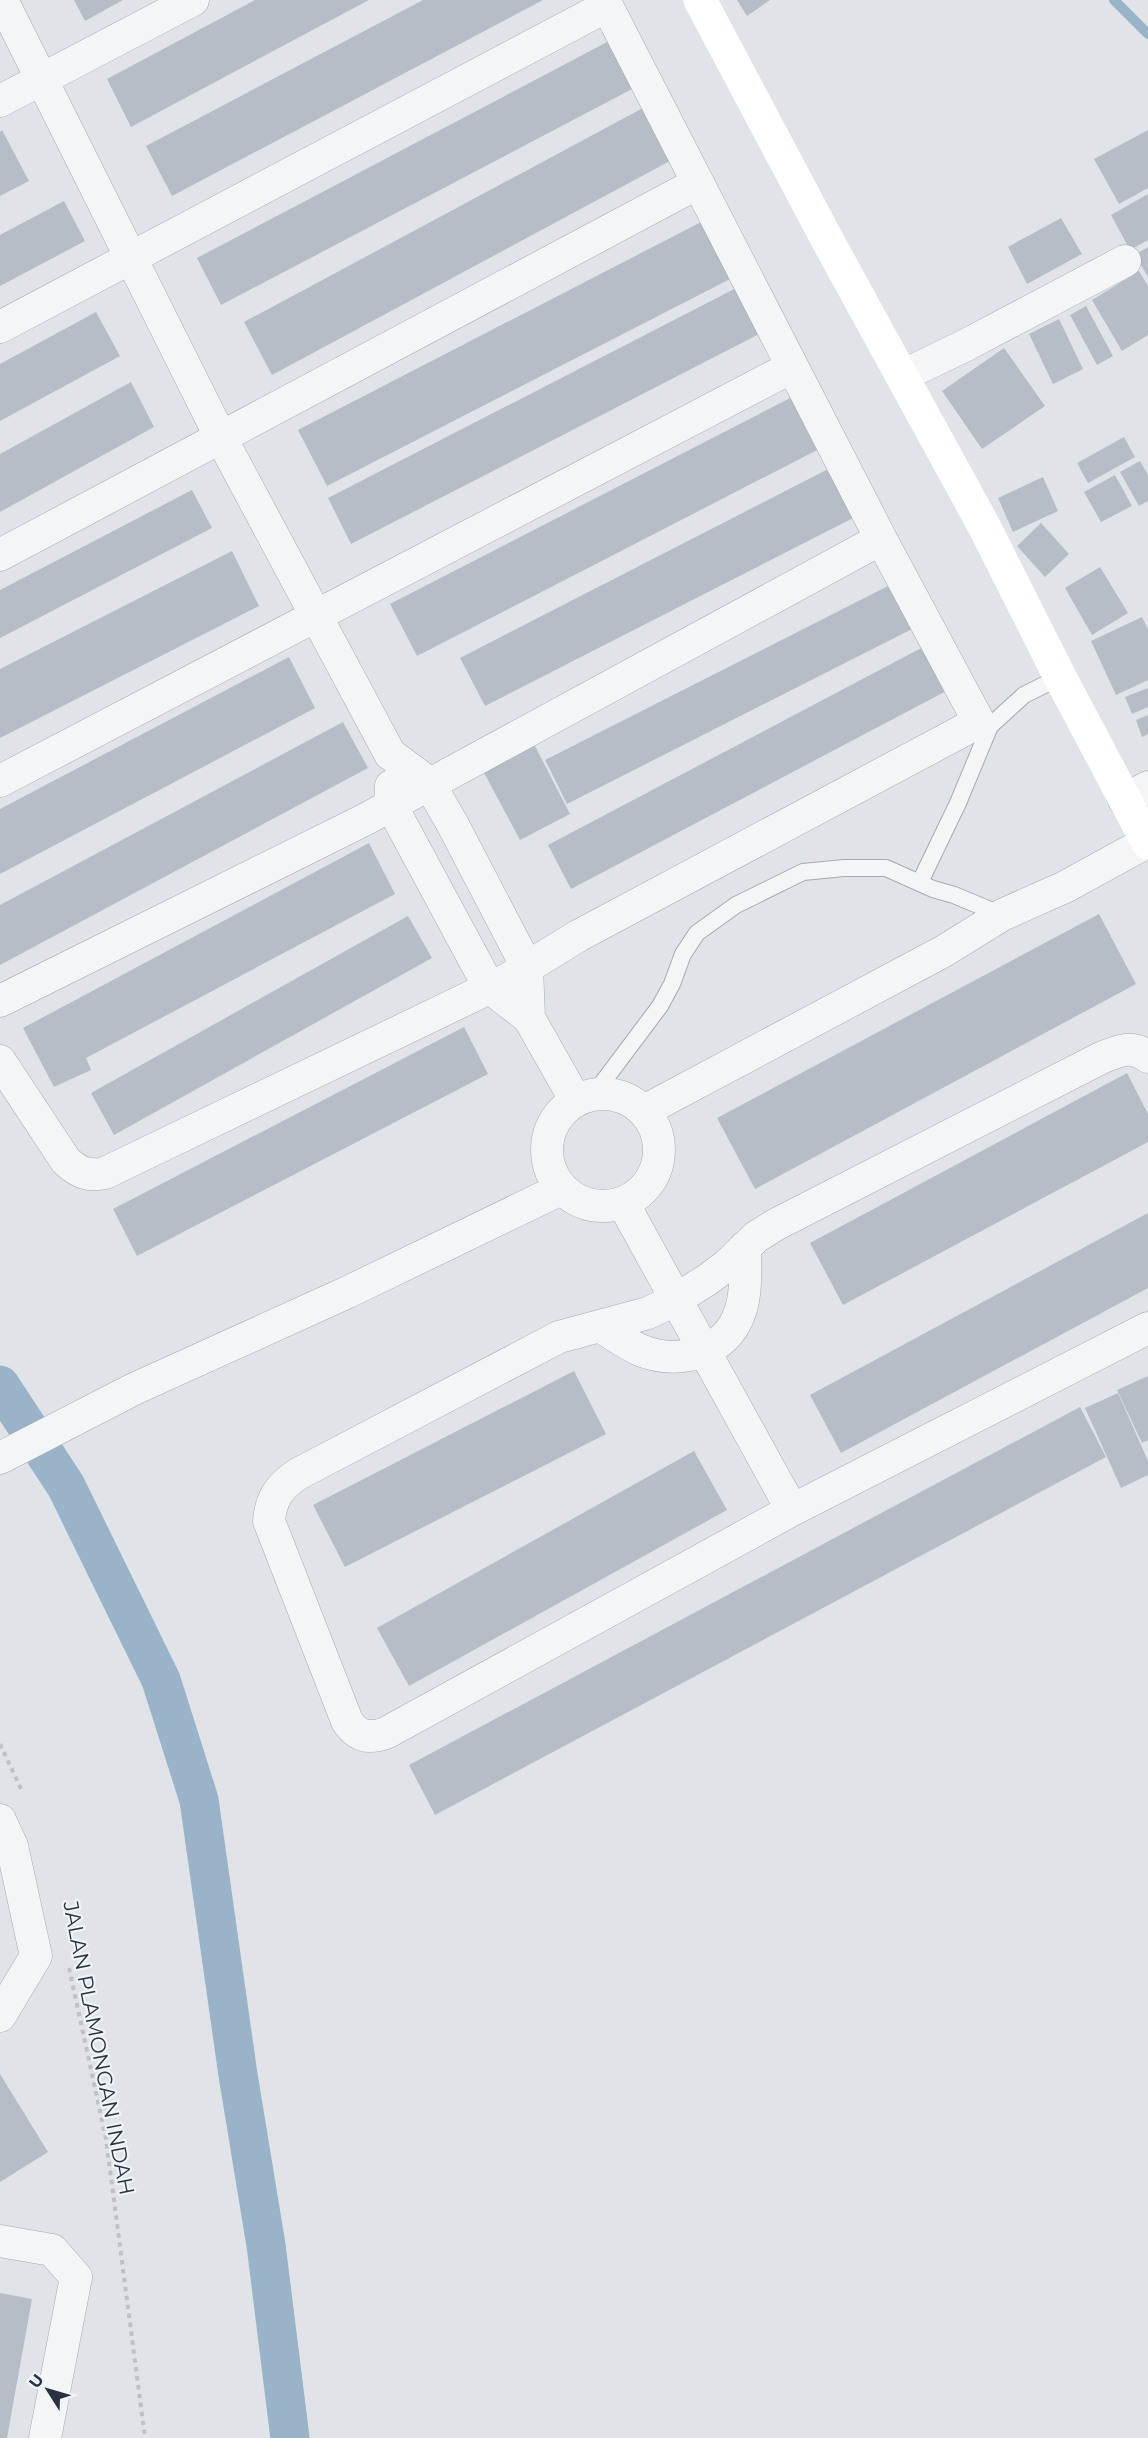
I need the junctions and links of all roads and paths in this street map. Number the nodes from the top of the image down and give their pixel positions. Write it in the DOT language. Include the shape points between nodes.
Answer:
graph roads {
  1 [pos="2,0"];
  2 [pos="193,0"];
  3 [pos="700,0"];
  4 [pos="605,3"];
  5 [pos="43,79"];
  6 [pos="0,101"];
  7 [pos="698,183"];
  8 [pos="132,256"];
  9 [pos="1125,261"];
  10 [pos="0,327"];
  11 [pos="792,367"];
  12 [pos="902,376"];
  13 [pos="221,438"];
  14 [pos="880,539"];
  15 [pos="0,555"];
  16 [pos="316,616"];
  17 [pos="1054,680"];
  18 [pos="390,754"];
  19 [pos="0,781"];
  20 [pos="429,783"];
  21 [pos="1136,793"];
  22 [pos="392,805"];
  23 [pos="1148,843"];
  24 [pos="920,882"];
  25 [pos="1002,915"];
  26 [pos="527,967"];
  27 [pos="489,987"];
  28 [pos="0,1001"];
  29 [pos="529,1018"];
  30 [pos="1148,1057"];
  31 [pos="0,1061"];
  32 [pos="585,1097"];
  33 [pos="644,1111"];
  34 [pos="561,1189"];
  35 [pos="623,1203"];
  36 [pos="745,1247"];
  37 [pos="675,1300"];
  38 [pos="600,1326"];
  39 [pos="1148,1328"];
  40 [pos="704,1352"];
  41 [pos="0,1458"];
  42 [pos="792,1510"];
  43 [pos="0,1744"];
  44 [pos="24,1795"];
  45 [pos="0,1820"];
  46 [pos="68,1966"];
  47 [pos="0,2016"];
  48 [pos="0,2241"];
  49 [pos="45,2438"];
  50 [pos="145,2438"];
  1 -- 5 [label="street"];
  2 -- 5 [label="street"];
  3 -- 12 [label="main road"];
  4 -- 7 [label="street"];
  4 -- 8 [label="street"];
  5 -- 6 [label="street"];
  5 -- 8 [label="street"];
  7 -- 11 [label="street"];
  7 -- 13 [label="street"];
  8 -- 10 [label="street"];
  8 -- 13 [label="street"];
  9 -- 12 [label="street"];
  11 -- 14 [label="street"];
  11 -- 16 [label="street"];
  12 -- 17 [label="main road" via="984,526"];
  13 -- 15 [label="street"];
  13 -- 16 [label="street"];
  14 -- 20 [label="street"];
  14 -- 26 [label="street" via="979,722"];
  16 -- 18 [label="street"];
  16 -- 19 [label="street"];
  17 -- 21 [label="main road"];
  17 -- 24 [label="lane" via="1024,695 990,726"];
  18 -- 20 [label="street"];
  18 -- 22 [label="street"];
  20 -- 22 [label="street"];
  20 -- 26 [label="street"];
  21 -- 23 [label="main road"];
  22 -- 27 [label="street"];
  22 -- 28 [label="street"];
  23 -- 25 [label="street"];
  24 -- 25 [label="lane"];
  24 -- 32 [label="lane" via="886,868 844,867 803,872 736,904 697,933 660,1006"];
  25 -- 33 [label="street" via="944,951"];
  26 -- 27 [label="street"];
  26 -- 29 [label="street"];
  27 -- 29 [label="street"];
  27 -- 31 [label="street" via="96,1175 77,1171 66,1161"];
  29 -- 32 [label="street"];
  30 -- 36 [label="street" via="1132,1049 1101,1058 775,1225"];
  32 -- 33 [label="street" via="612,1094"];
  32 -- 34 [label="street" via="562,1111 547,1141 547,1158"];
  33 -- 35 [label="street" via="655,1126 660,1144 658,1163 639,1194"];
  34 -- 35 [label="street" via="590,1205"];
  34 -- 41 [label="street" via="134,1389"];
  35 -- 37 [label="street"];
  36 -- 37 [label="street" via="707,1280"];
  36 -- 40 [label="street" via="741,1310 729,1333"];
  37 -- 38 [label="street" via="648,1313"];
  37 -- 40 [label="street"];
  38 -- 40 [label="street" via="642,1351 670,1356"];
  38 -- 42 [label="street" via="559,1336 298,1474 277,1492 269,1521 353,1730 368,1736 386,1733"];
  39 -- 42 [label="street"];
  40 -- 42 [label="street"];
  43 -- 44 [label="path"];
  45 -- 47 [label="street" via="12,1845 36,1956"];
  46 -- 50 [label="path, JALAN PLAMONGAN INDAH" via="106,2139"];
  48 -- 49 [label="street" via="52,2250 76,2277"];
}
